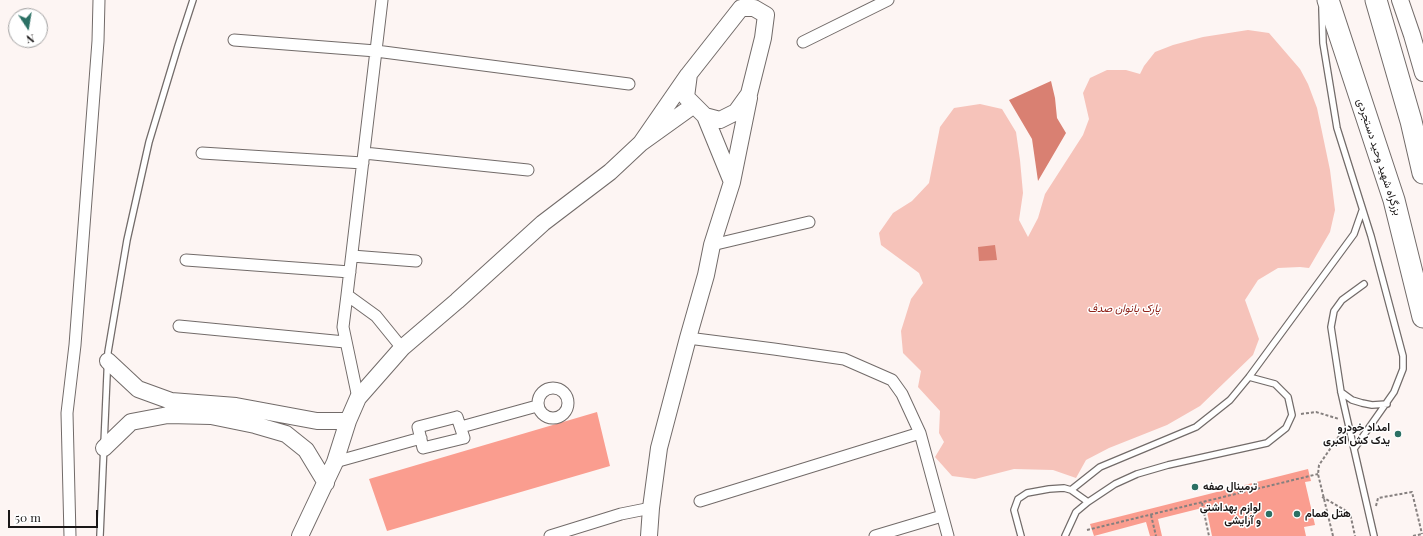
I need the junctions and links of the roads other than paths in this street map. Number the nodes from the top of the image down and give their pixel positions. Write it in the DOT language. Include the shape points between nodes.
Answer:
graph roads {
  1 [pos="99,0"];
  2 [pos="194,0"];
  3 [pos="382,0"];
  4 [pos="888,0"];
  5 [pos="1322,0"];
  6 [pos="1328,0"];
  7 [pos="1376,0"];
  8 [pos="1400,0"];
  9 [pos="742,4"];
  10 [pos="766,7"];
  11 [pos="234,40"];
  12 [pos="803,42"];
  13 [pos="376,52"];
  14 [pos="1423,73"];
  15 [pos="688,74"];
  16 [pos="629,84"];
  17 [pos="750,94"];
  18 [pos="699,110"];
  19 [pos="641,143"];
  20 [pos="202,153"];
  21 [pos="363,158"];
  22 [pos="528,170"];
  23 [pos="1423,172"];
  24 [pos="732,182"];
  25 [pos="1363,211"];
  26 [pos="809,222"];
  27 [pos="712,245"];
  28 [pos="352,256"];
  29 [pos="186,260"];
  30 [pos="416,261"];
  31 [pos="350,272"];
  32 [pos="1364,284"];
  33 [pos="347,296"];
  34 [pos="1423,317"];
  35 [pos="179,326"];
  36 [pos="688,338"];
  37 [pos="345,342"];
  38 [pos="402,348"];
  39 [pos="108,361"];
  40 [pos="1249,377"];
  41 [pos="1341,392"];
  42 [pos="358,398"];
  43 [pos="1387,404"];
  44 [pos="537,406"];
  45 [pos="348,421"];
  46 [pos="460,427"];
  47 [pos="920,433"];
  48 [pos="420,438"];
  49 [pos="104,448"];
  50 [pos="1354,449"];
  51 [pos="334,462"];
  52 [pos="326,483"];
  53 [pos="1072,490"];
  54 [pos="700,501"];
  55 [pos="1088,502"];
  56 [pos="651,508"];
  57 [pos="942,516"];
  58 [pos="70,536"];
  59 [pos="100,536"];
  60 [pos="300,536"];
  61 [pos="550,536"];
  62 [pos="649,536"];
  63 [pos="875,536"];
  64 [pos="948,536"];
  65 [pos="1021,536"];
  66 [pos="1065,536"];
  67 [pos="1374,536"];
  1 -- 58 [label="street" via="75,345 67,413"];
  2 -- 39 [label="lane" via="149,142 127,240"];
  3 -- 13 [label="street"];
  4 -- 12 [label="street"];
  5 -- 25 [label="lane" via="1323,43 1337,128"];
  6 -- 34 [label="highway, بزرگراه شهید وحید دستجردی" via="1394,200"];
  7 -- 23 [label="highway"];
  8 -- 14 [label="street"];
  9 -- 10 [label="street" via="754,8"];
  9 -- 15 [label="street"];
  10 -- 17 [label="street" via="763,38"];
  11 -- 13 [label="street"];
  13 -- 16 [label="street"];
  13 -- 21 [label="street"];
  15 -- 18 [label="street" via="686,97"];
  15 -- 19 [label="street"];
  17 -- 18 [label="street" via="736,112 720,120"];
  17 -- 24 [label="street"];
  18 -- 19 [label="street"];
  18 -- 24 [label="street"];
  19 -- 38 [label="street" via="610,172 543,223"];
  20 -- 21 [label="street"];
  21 -- 22 [label="street"];
  21 -- 28 [label="street"];
  24 -- 27 [label="street"];
  25 -- 40 [label="lane" via="1354,234"];
  25 -- 43 [label="lane" via="1403,356 1403,369"];
  26 -- 27 [label="street"];
  27 -- 36 [label="street"];
  28 -- 30 [label="street"];
  28 -- 31 [label="street"];
  29 -- 31 [label="street"];
  31 -- 33 [label="street"];
  32 -- 41 [label="lane" via="1342,300 1334,311 1331,327"];
  33 -- 37 [label="street" via="343,327"];
  33 -- 38 [label="street" via="376,316"];
  35 -- 37 [label="street"];
  36 -- 47 [label="street" via="844,359 892,380 902,394"];
  36 -- 56 [label="street" via="659,448"];
  37 -- 42 [label="street"];
  38 -- 42 [label="street"];
  39 -- 45 [label="street" via="138,389 171,401 236,406 317,421"];
  39 -- 49 [label="lane"];
  40 -- 53 [label="lane" via="1230,400 1196,427 1100,467"];
  40 -- 55 [label="lane" via="1275,384 1288,398 1292,415 1286,428 1266,442 1137,474 1115,484"];
  41 -- 43 [label="lane" via="1362,404"];
  41 -- 50 [label="lane"];
  42 -- 45 [label="street"];
  43 -- 50 [label="lane"];
  44 -- 46 [label="street"];
  45 -- 51 [label="street"];
  46 -- 48 [label="street" via="457,417 424,425 418,427"];
  46 -- 48 [label="street" via="464,438 423,448"];
  47 -- 54 [label="street"];
  47 -- 57 [label="street"];
  48 -- 51 [label="street"];
  49 -- 52 [label="street" via="131,422 168,415 211,416 286,434 306,450"];
  49 -- 59 [label="lane"];
  50 -- 67 [label="lane"];
  51 -- 52 [label="street"];
  52 -- 60 [label="street"];
  53 -- 55 [label="lane"];
  53 -- 65 [label="lane" via="1036,490 1018,499 1014,510"];
  55 -- 66 [label="lane" via="1076,512"];
  56 -- 61 [label="street" via="621,514"];
  56 -- 62 [label="street"];
  57 -- 63 [label="street"];
  57 -- 64 [label="street"];
}
